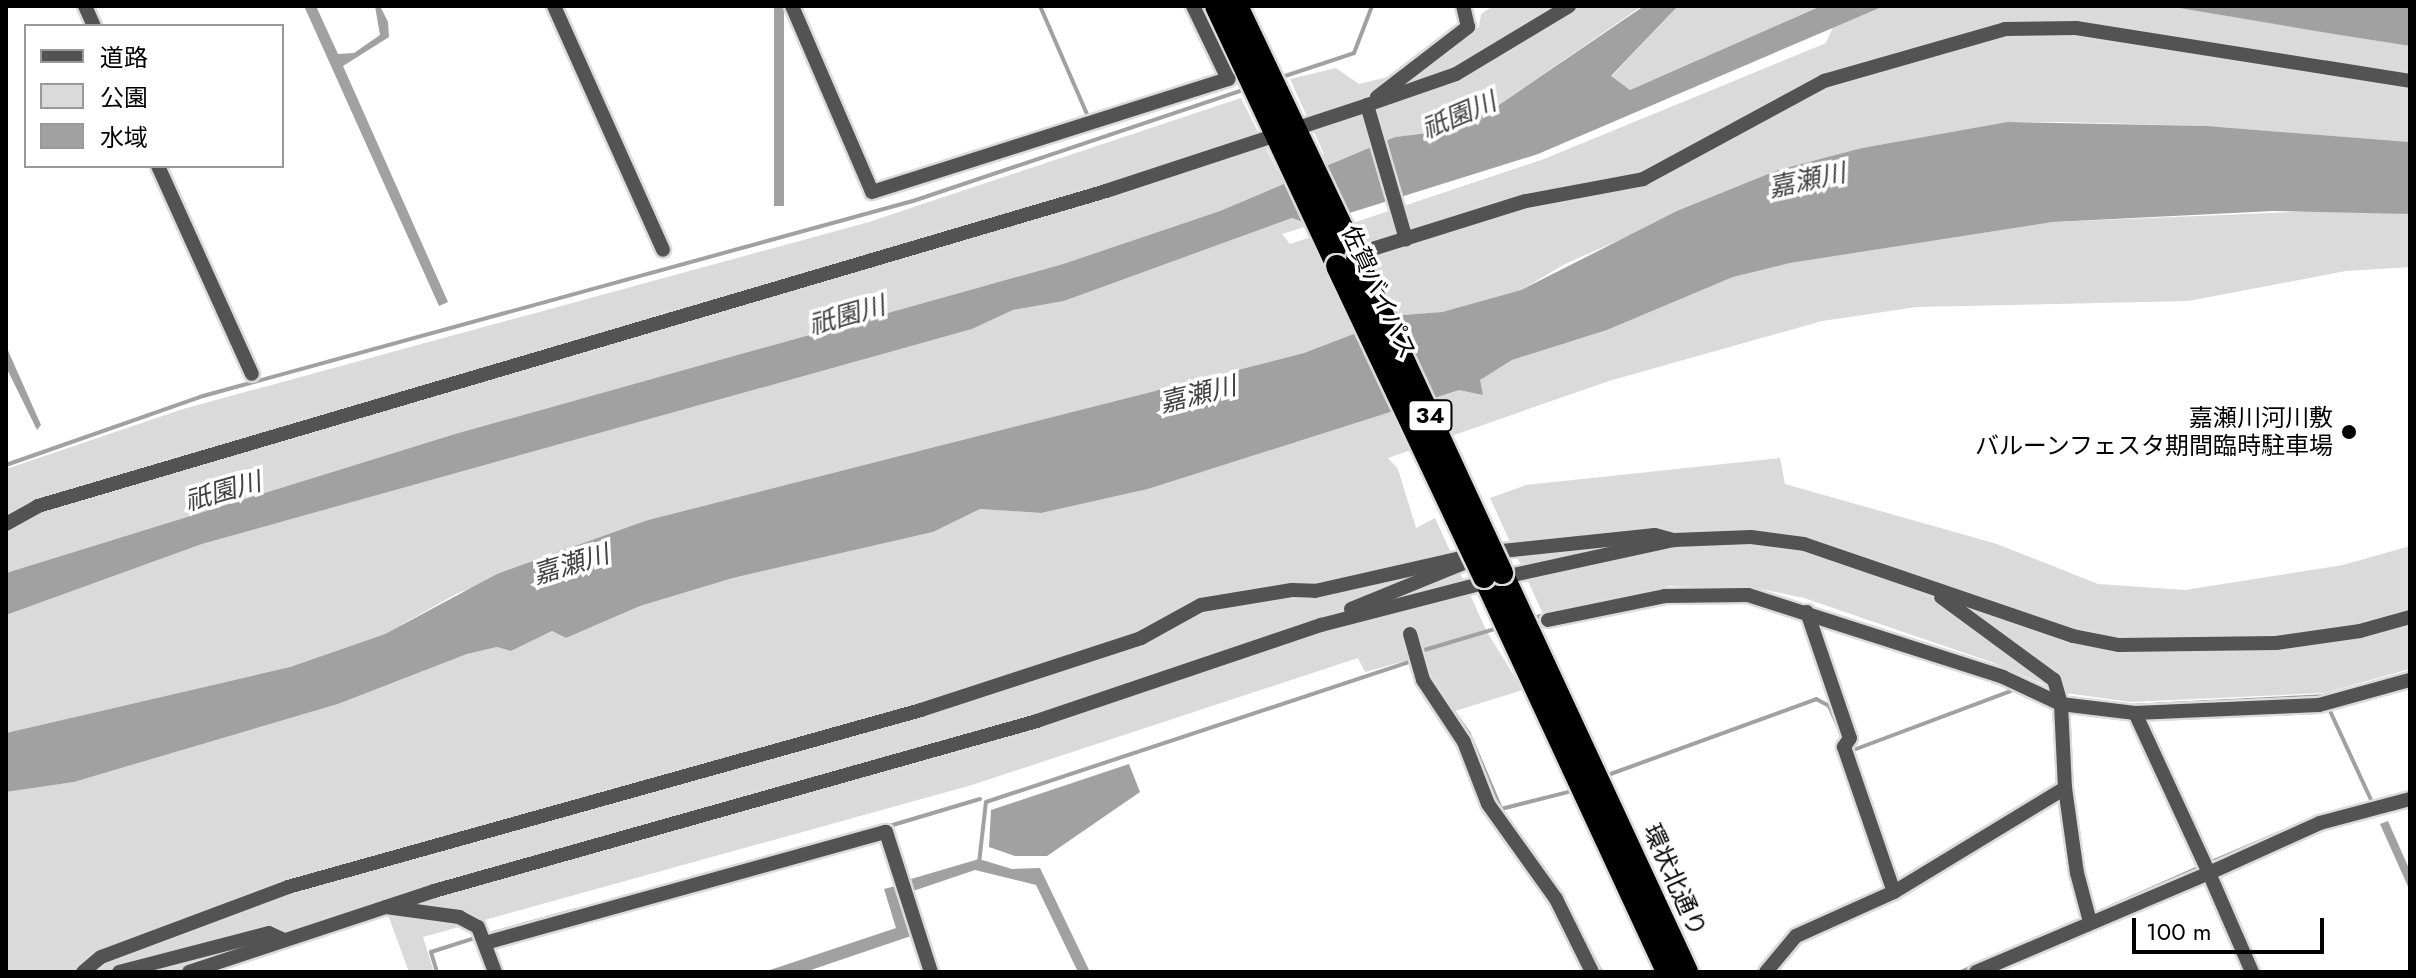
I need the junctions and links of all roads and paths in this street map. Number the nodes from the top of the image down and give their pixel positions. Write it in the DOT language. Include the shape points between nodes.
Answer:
graph roads {
  1 [pos="554,6"];
  2 [pos="792,6"];
  3 [pos="1193,6"];
  4 [pos="1216,6"];
  5 [pos="1237,6"];
  6 [pos="1463,6"];
  7 [pos="1569,6"];
  8 [pos="2410,81"];
  9 [pos="1367,105"];
  10 [pos="1285,130"];
  11 [pos="159,168"];
  12 [pos="1406,239"];
  13 [pos="663,250"];
  14 [pos="1345,258"];
  15 [pos="252,374"];
  16 [pos="6,524"];
  17 [pos="1674,540"];
  18 [pos="1483,553"];
  19 [pos="1496,580"];
  20 [pos="1937,590"];
  21 [pos="1807,612"];
  22 [pos="2410,617"];
  23 [pos="1548,620"];
  24 [pos="1321,625"];
  25 [pos="1410,634"];
  26 [pos="2410,680"];
  27 [pos="2061,697"];
  28 [pos="2135,713"];
  29 [pos="2065,788"];
  30 [pos="2410,799"];
  31 [pos="1606,813"];
  32 [pos="2209,873"];
  33 [pos="1894,892"];
  34 [pos="383,907"];
  35 [pos="2089,917"];
  36 [pos="284,940"];
  37 [pos="485,943"];
  38 [pos="205,968"];
  39 [pos="83,972"];
  40 [pos="119,972"];
  41 [pos="189,972"];
  42 [pos="495,972"];
  43 [pos="931,972"];
  44 [pos="1592,972"];
  45 [pos="1667,972"];
  46 [pos="1687,972"];
  47 [pos="1766,972"];
  48 [pos="1976,972"];
  49 [pos="2252,972"];
  1 -- 13 [label="street"];
  2 -- 3 [label="street" via="872,192 1228,79"];
  4 -- 10 [label="highway, 佐賀バイパス / 34"];
  5 -- 10 [label="highway, 佐賀バイパス / 34"];
  6 -- 9 [label="street" via="1468,27"];
  7 -- 9 [label="street" via="1456,74"];
  8 -- 12 [label="street" via="2064,27 2005,29 1824,81 1643,179 1526,201"];
  9 -- 10 [label="street"];
  9 -- 12 [label="street"];
  10 -- 14 [label="highway, 佐賀バイパス / 34"];
  10 -- 16 [label="street" via="1106,191 38,506"];
  11 -- 15 [label="street"];
  12 -- 14 [label="street"];
  14 -- 19 [label="highway, 佐賀バイパス / 34, bridge"];
  17 -- 18 [label="street" via="1655,535"];
  17 -- 19 [label="street"];
  17 -- 20 [label="street" via="1751,537 1804,544"];
  18 -- 24 [label="street" via="1460,568"];
  18 -- 39 [label="street" via="1315,591 1201,605 1141,638 921,710 288,887 151,936 101,957"];
  19 -- 24 [label="street"];
  19 -- 31 [label="highway, 佐賀バイパス / 34"];
  20 -- 22 [label="street" via="2073,636 2119,645 2276,643 2360,631"];
  20 -- 27 [label="street"];
  21 -- 23 [label="street" via="1748,595 1665,596"];
  21 -- 27 [label="street"];
  21 -- 33 [label="street" via="1850,738 1844,747"];
  24 -- 34 [label="street" via="1037,721"];
  25 -- 44 [label="street" via="1416,660 1464,742 1488,804 1556,899"];
  26 -- 28 [label="street" via="2319,705"];
  27 -- 28 [label="street"];
  27 -- 29 [label="street"];
  28 -- 32 [label="street"];
  29 -- 33 [label="street"];
  29 -- 35 [label="street"];
  30 -- 32 [label="street" via="2320,823"];
  31 -- 45 [label="highway, 環状北通り / 34"];
  31 -- 46 [label="highway, 環状北通り / 34"];
  32 -- 35 [label="street"];
  32 -- 49 [label="street"];
  33 -- 47 [label="street" via="1796,936"];
  34 -- 36 [label="street"];
  34 -- 37 [label="street" via="459,917 478,927"];
  35 -- 48 [label="street"];
  36 -- 38 [label="street"];
  36 -- 40 [label="street" via="269,933"];
  37 -- 42 [label="street"];
  37 -- 43 [label="street" via="886,832"];
  38 -- 41 [label="street"];
}
